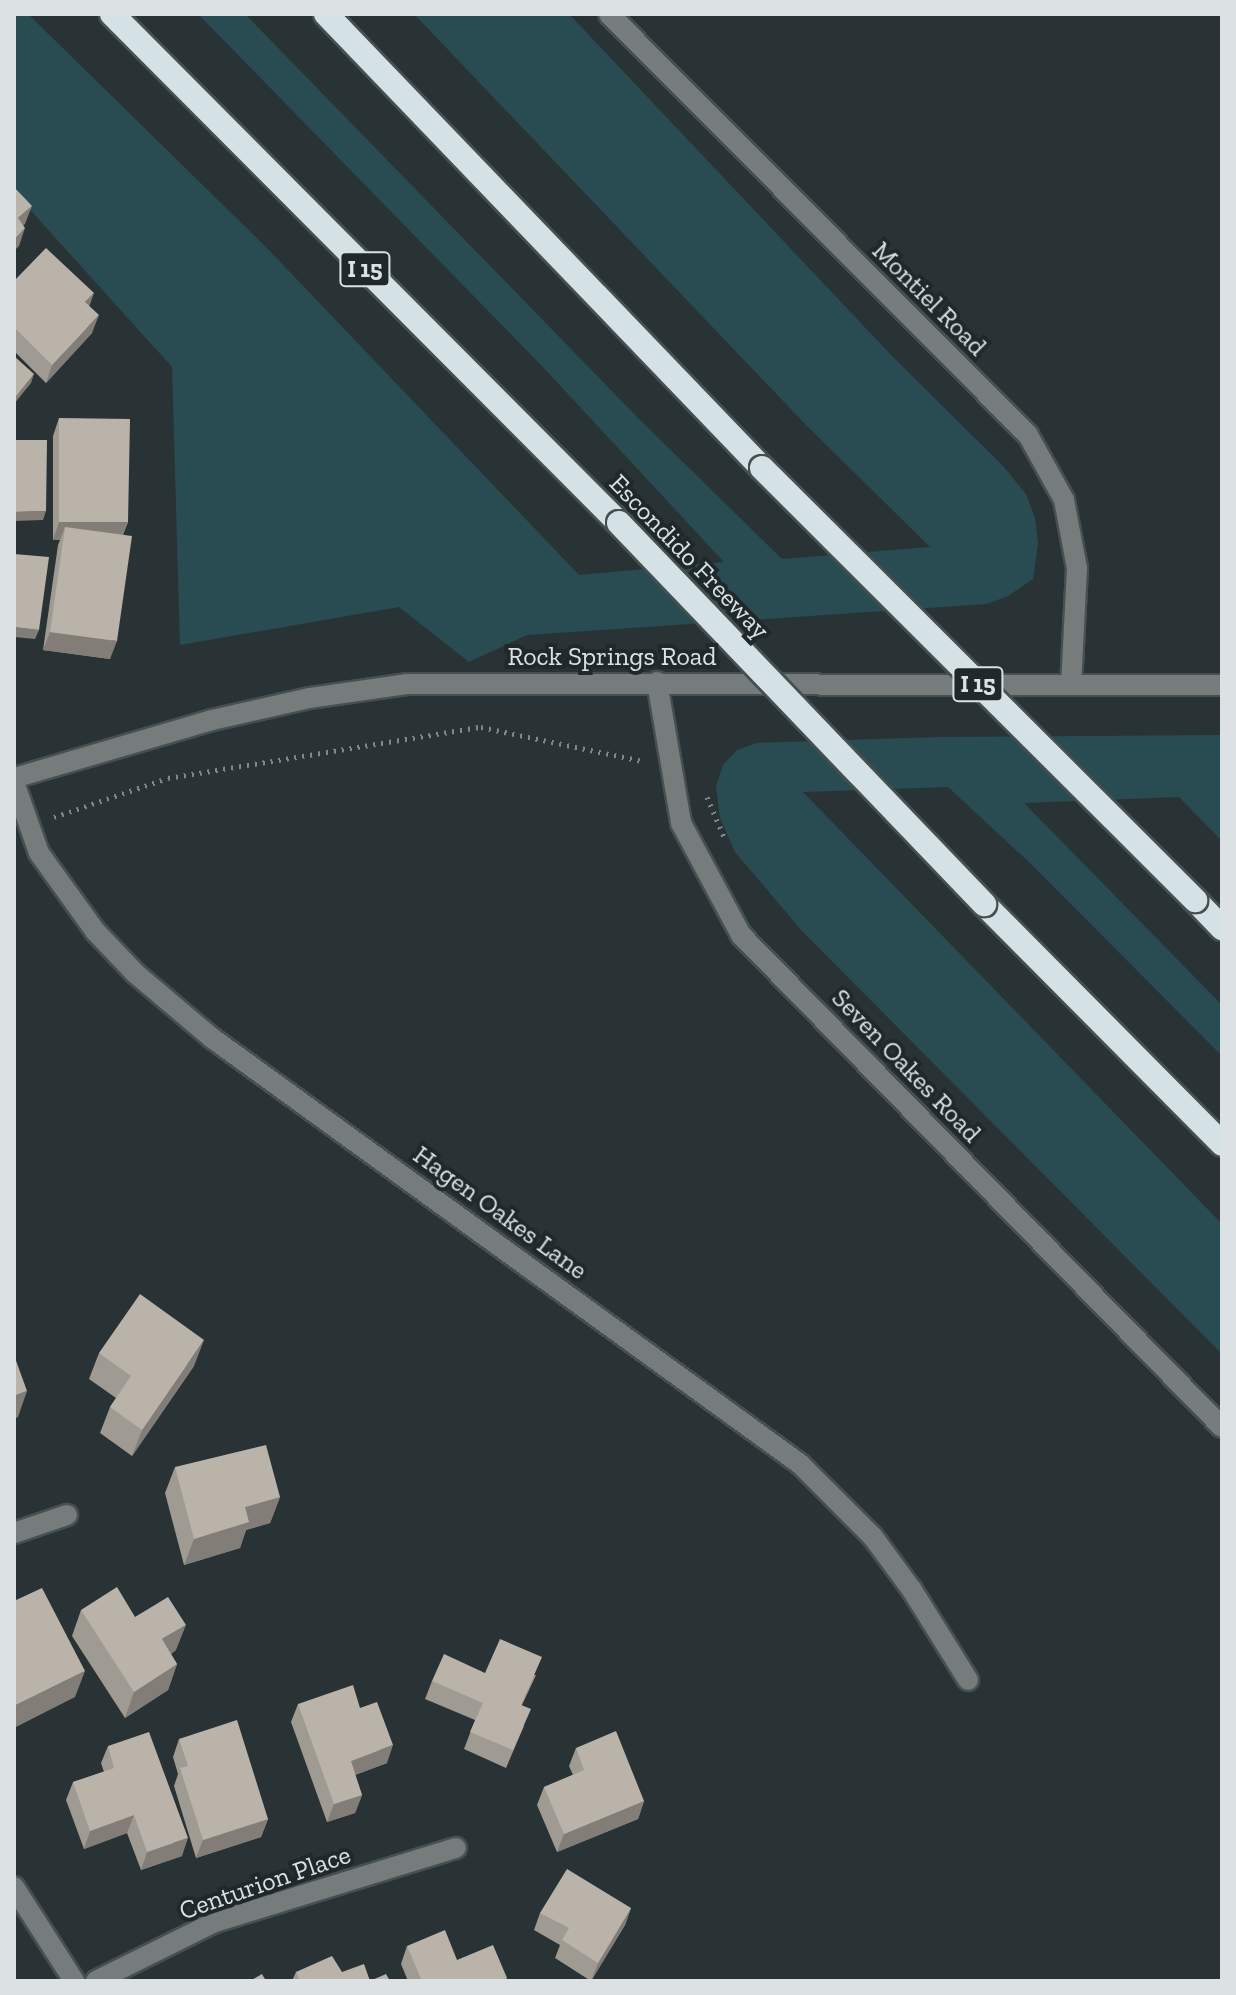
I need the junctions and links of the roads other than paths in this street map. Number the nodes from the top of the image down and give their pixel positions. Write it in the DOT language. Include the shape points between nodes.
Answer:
graph roads {
  1 [pos="112,14"];
  2 [pos="326,14"];
  3 [pos="609,14"];
  4 [pos="657,682"];
  5 [pos="1071,685"];
  6 [pos="1222,685"];
  7 [pos="14,780"];
  8 [pos="1222,928"];
  9 [pos="1222,1144"];
  10 [pos="1222,1427"];
  11 [pos="67,1515"];
  12 [pos="14,1533"];
  13 [pos="968,1680"];
  14 [pos="456,1848"];
  15 [pos="14,1887"];
  16 [pos="74,1981"];
  17 [pos="96,1981"];
  1 -- 9 [label="highway, Escondido Freeway / I 15, bridge" via="619,523"];
  2 -- 8 [label="highway, I 15, bridge" via="762,468"];
  3 -- 5 [label="street, Montiel Road" via="1028,435 1064,500 1077,568"];
  4 -- 5 [label="street, Rock Springs Road"];
  4 -- 7 [label="street, Rock Springs Road" via="407,684 365,690 212,720"];
  4 -- 10 [label="street, Seven Oakes Road" via="681,823 741,935"];
  5 -- 6 [label="street, Rock Springs Road"];
  7 -- 13 [label="street, Hagen Oakes Lane" via="39,853 95,931 135,973 212,1038 800,1464 873,1537"];
  11 -- 12 [label="street"];
  14 -- 17 [label="street, Centurion Place" via="215,1922"];
  15 -- 16 [label="street"];
}
